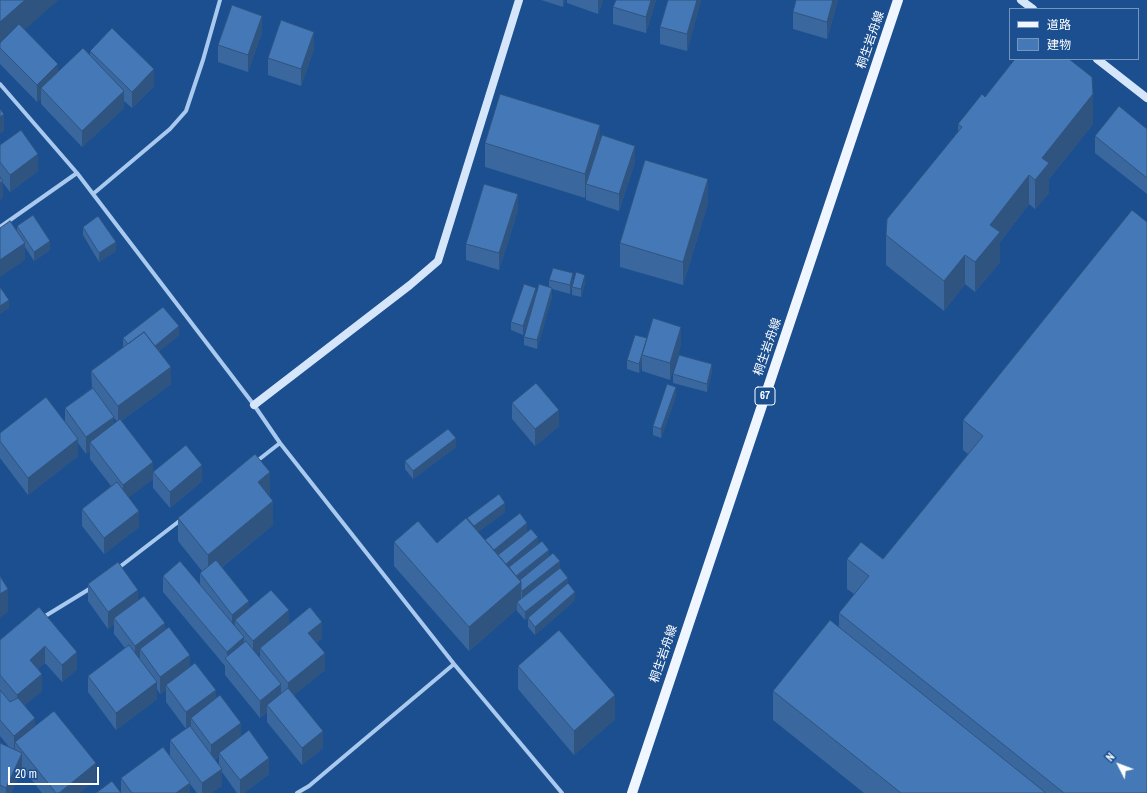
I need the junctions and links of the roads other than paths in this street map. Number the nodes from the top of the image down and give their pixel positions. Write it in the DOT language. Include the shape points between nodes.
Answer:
graph roads {
  1 [pos="220,0"];
  2 [pos="519,0"];
  3 [pos="898,0"];
  4 [pos="1021,0"];
  5 [pos="1032,8"];
  6 [pos="1098,60"];
  7 [pos="0,84"];
  8 [pos="1147,98"];
  9 [pos="77,173"];
  10 [pos="93,194"];
  11 [pos="0,226"];
  12 [pos="254,405"];
  13 [pos="280,443"];
  14 [pos="255,462"];
  15 [pos="187,515"];
  16 [pos="112,573"];
  17 [pos="93,587"];
  18 [pos="40,619"];
  19 [pos="454,664"];
  20 [pos="297,793"];
  21 [pos="562,793"];
  22 [pos="632,793"];
  1 -- 10 [label="street" via="186,111 170,129"];
  2 -- 12 [label="street" via="438,261"];
  3 -- 22 [label="main road, 桐生岩舟線 / 67"];
  4 -- 5 [label="street"];
  6 -- 8 [label="street"];
  7 -- 9 [label="street"];
  9 -- 10 [label="street"];
  9 -- 11 [label="street"];
  10 -- 12 [label="street"];
  12 -- 13 [label="street"];
  13 -- 14 [label="street"];
  13 -- 19 [label="street"];
  15 -- 16 [label="street"];
  17 -- 18 [label="street"];
  19 -- 20 [label="street" via="309,786"];
  19 -- 21 [label="street"];
}
